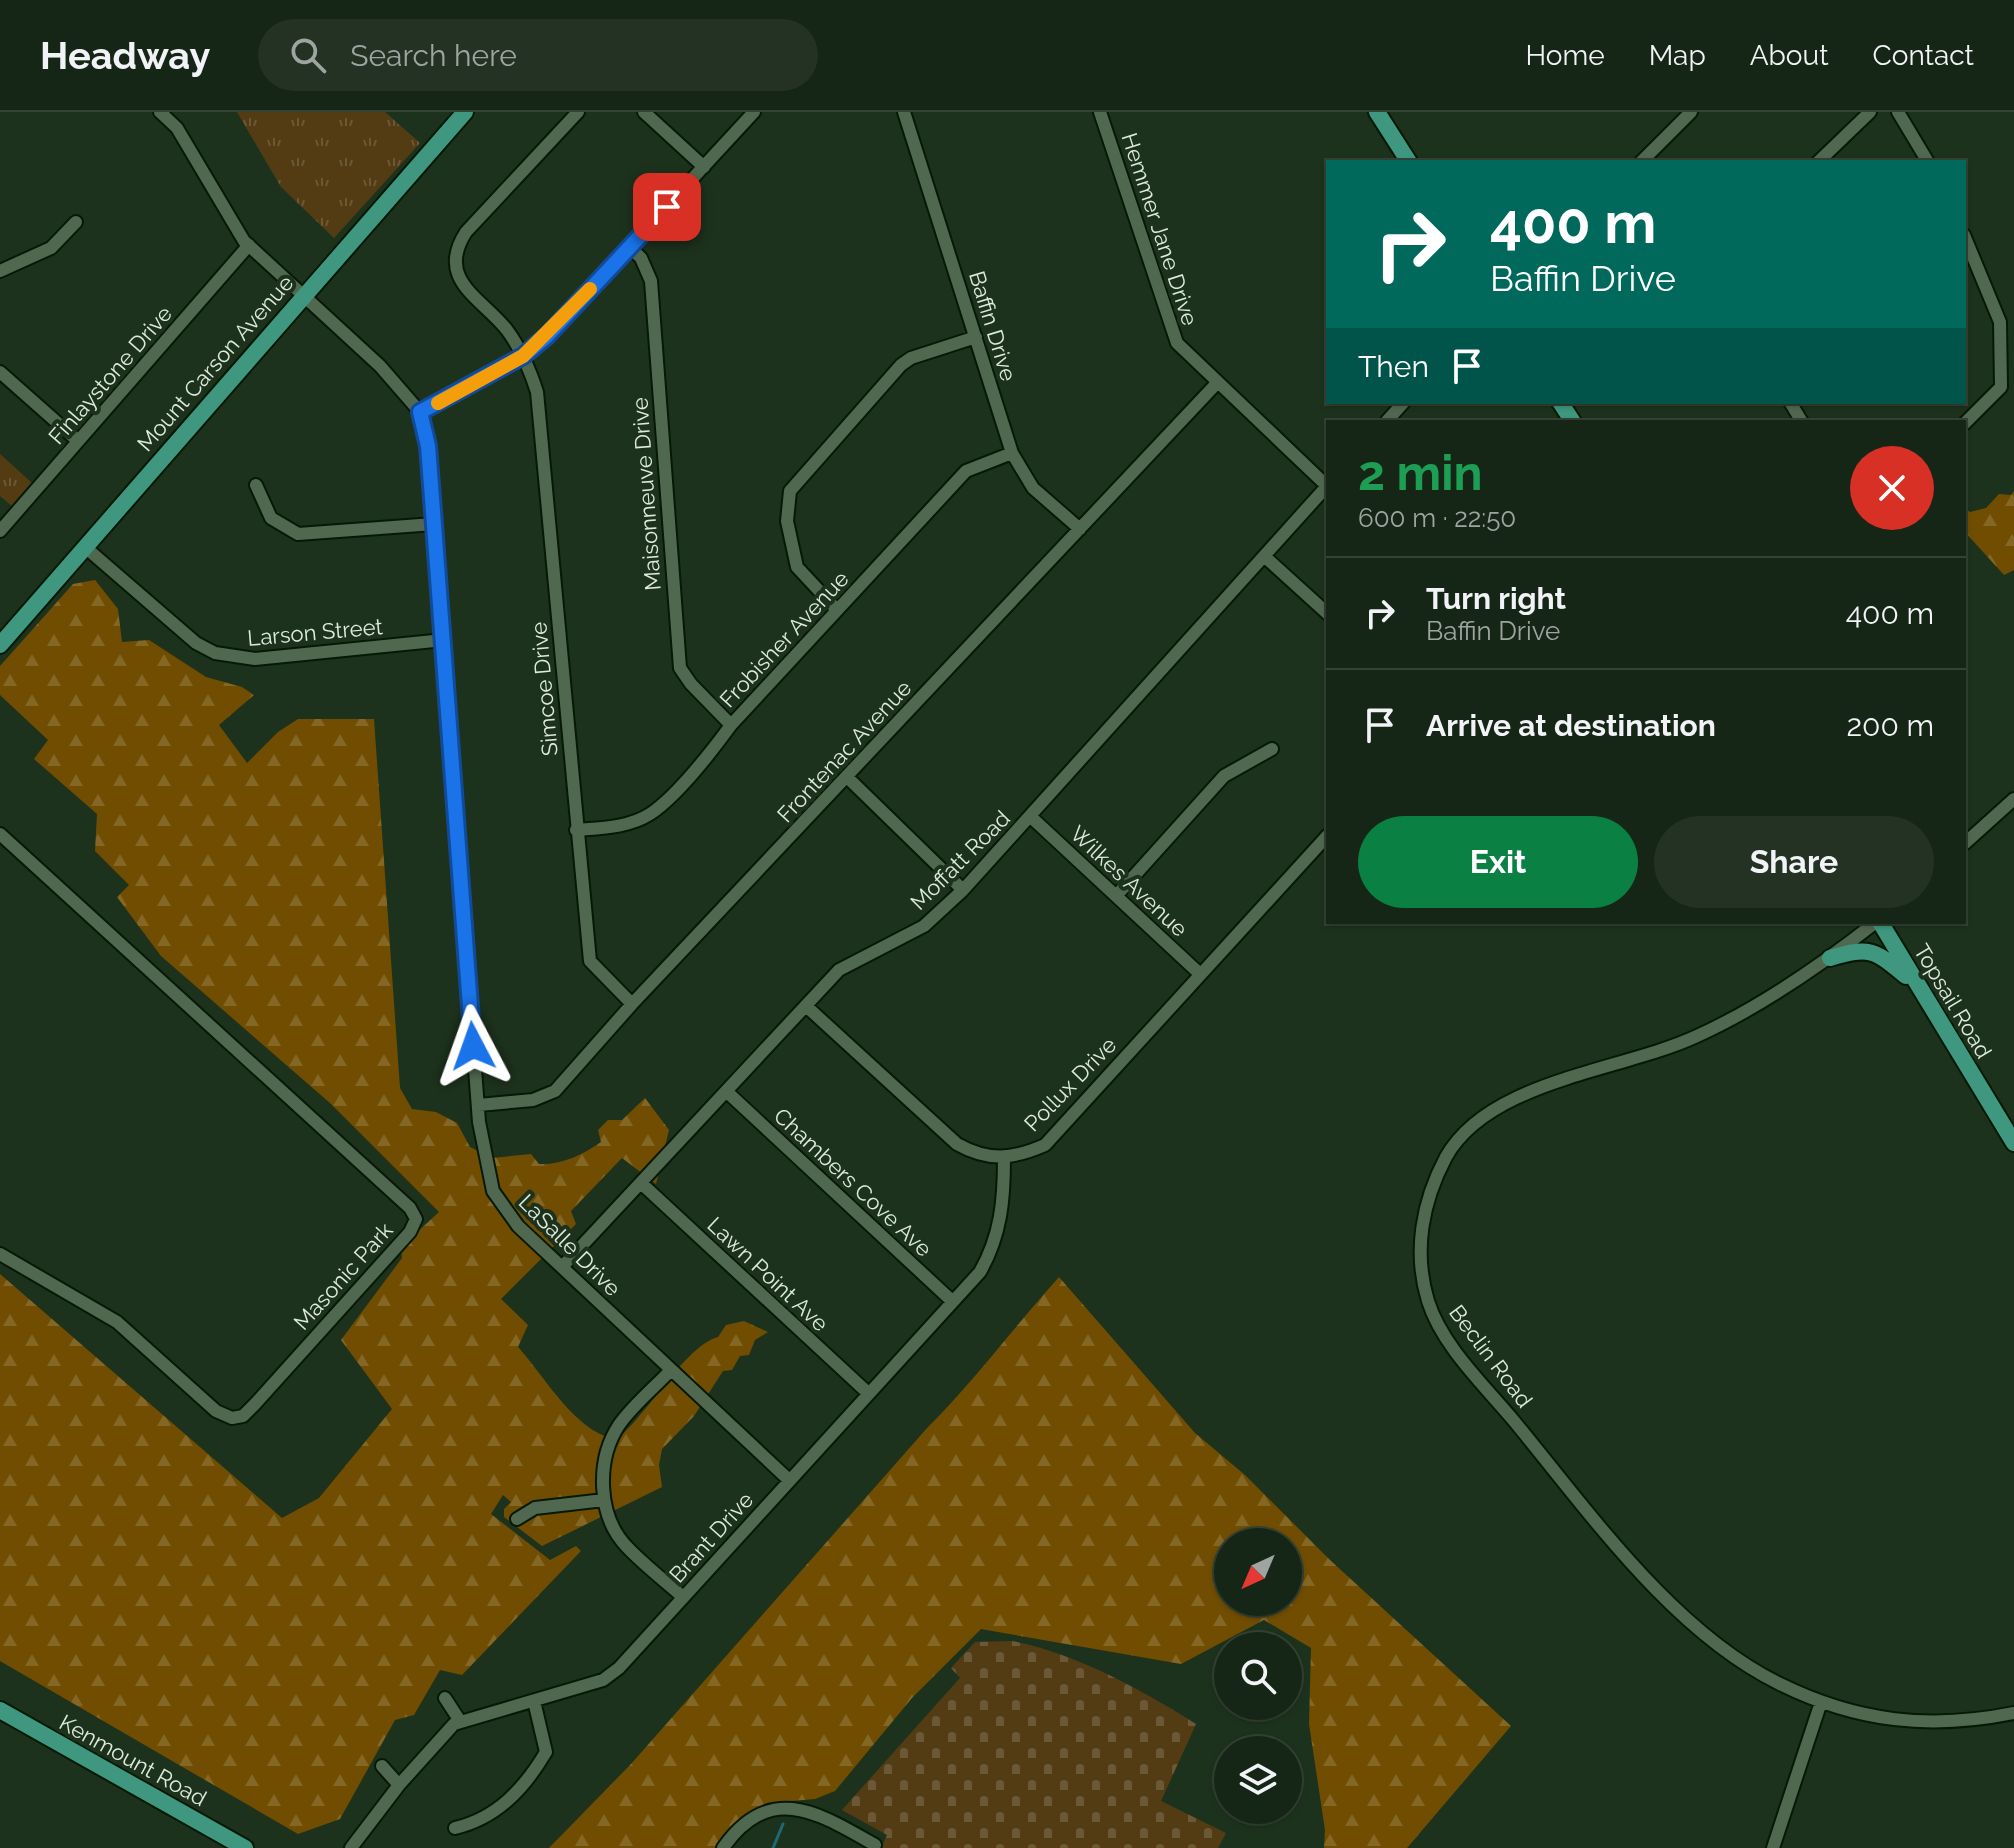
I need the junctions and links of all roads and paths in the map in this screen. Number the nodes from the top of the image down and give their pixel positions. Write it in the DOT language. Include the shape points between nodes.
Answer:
graph roads {
  1 [pos="160,112"];
  2 [pos="465,112"];
  3 [pos="578,112"];
  4 [pos="644,112"];
  5 [pos="754,112"];
  6 [pos="904,112"];
  7 [pos="1100,112"];
  8 [pos="1377,112"];
  9 [pos="1691,112"];
  10 [pos="1870,112"];
  11 [pos="1898,112"];
  12 [pos="1408,160"];
  13 [pos="1643,160"];
  14 [pos="1820,160"];
  15 [pos="1927,160"];
  16 [pos="704,167"];
  17 [pos="76,222"];
  18 [pos="1966,239"];
  19 [pos="249,245"];
  20 [pos="630,247"];
  21 [pos="0,271"];
  22 [pos="304,295"];
  23 [pos="976,337"];
  24 [pos="523,356"];
  25 [pos="0,372"];
  26 [pos="1217,383"];
  27 [pos="1402,404"];
  28 [pos="420,412"];
  29 [pos="1388,420"];
  30 [pos="1966,422"];
  31 [pos="78,441"];
  32 [pos="1012,453"];
  33 [pos="1326,484"];
  34 [pos="256,485"];
  35 [pos="1326,488"];
  36 [pos="434,524"];
  37 [pos="1080,529"];
  38 [pos="0,531"];
  39 [pos="85,547"];
  40 [pos="1264,556"];
  41 [pos="837,610"];
  42 [pos="1326,612"];
  43 [pos="444,640"];
  44 [pos="0,645"];
  45 [pos="731,725"];
  46 [pos="1272,749"];
  47 [pos="847,777"];
  48 [pos="2014,799"];
  49 [pos="1031,817"];
  50 [pos="576,830"];
  51 [pos="0,834"];
  52 [pos="1326,837"];
  53 [pos="1966,842"];
  54 [pos="963,890"];
  55 [pos="1116,896"];
  56 [pos="1875,924"];
  57 [pos="1879,924"];
  58 [pos="1830,958"];
  59 [pos="1200,974"];
  60 [pos="1916,985"];
  61 [pos="632,1004"];
  62 [pos="806,1006"];
  63 [pos="726,1091"];
  64 [pos="479,1105"];
  65 [pos="2014,1143"];
  66 [pos="1004,1159"];
  67 [pos="641,1183"];
  68 [pos="0,1254"];
  69 [pos="562,1267"];
  70 [pos="952,1301"];
  71 [pos="671,1370"];
  72 [pos="868,1393"];
  73 [pos="789,1480"];
  74 [pos="604,1500"];
  75 [pos="517,1519"];
  76 [pos="683,1597"];
  77 [pos="445,1698"];
  78 [pos="534,1701"];
  79 [pos="1821,1702"];
  80 [pos="0,1710"];
  81 [pos="2014,1713"];
  82 [pos="460,1721"];
  83 [pos="382,1766"];
  84 [pos="399,1785"];
  85 [pos="455,1828"];
  86 [pos="875,1845"];
  87 [pos="245,1848"];
  88 [pos="351,1848"];
  89 [pos="723,1848"];
  90 [pos="1773,1848"];
  1 -- 19 [label="street, LaSalle Drive" via="177,128"];
  2 -- 22 [label="main road, Mount Carson Avenue"];
  3 -- 24 [label="street, Simcoe Drive" via="466,232 456,253 466,290 505,327"];
  4 -- 16 [label="street"];
  5 -- 16 [label="street"];
  6 -- 23 [label="street, Baffin Drive"];
  7 -- 26 [label="street, Hemmer Jane Drive" via="1173,337"];
  8 -- 12 [label="main road"];
  9 -- 13 [label="street"];
  10 -- 14 [label="street"];
  11 -- 15 [label="street"];
  16 -- 20 [label="street"];
  17 -- 21 [label="street" via="51,248"];
  18 -- 30 [label="street" via="2000,322 2001,387"];
  19 -- 22 [label="street, LaSalle Drive"];
  19 -- 31 [label="street, Finlaystone Drive"];
  20 -- 24 [label="street"];
  20 -- 45 [label="street, Maisonneuve Drive" via="651,281 680,668"];
  22 -- 28 [label="street, LaSalle Drive"];
  22 -- 39 [label="main road, Mount Carson Avenue"];
  23 -- 32 [label="street, Baffin Drive"];
  23 -- 41 [label="street" via="901,365 790,491 787,521 797,567"];
  24 -- 28 [label="street"];
  24 -- 50 [label="street, Simcoe Drive" via="540,409"];
  25 -- 31 [label="street"];
  26 -- 33 [label="street, Hemmer Jane Drive"];
  26 -- 37 [label="street, Frontenac Avenue"];
  27 -- 29 [label="street"];
  28 -- 36 [label="street, LaSalle Drive"];
  31 -- 38 [label="street, Finlaystone Drive"];
  32 -- 37 [label="street, Baffin Drive" via="1033,488"];
  32 -- 41 [label="street, Frobisher Avenue" via="966,471"];
  34 -- 36 [label="street" via="271,518 298,534"];
  35 -- 40 [label="street, Moffatt Road"];
  36 -- 43 [label="street, LaSalle Drive"];
  37 -- 47 [label="street, Frontenac Avenue"];
  39 -- 43 [label="street, Larson Street" via="196,643 215,653 255,659"];
  39 -- 44 [label="main road, Mount Carson Avenue"];
  40 -- 42 [label="street"];
  40 -- 49 [label="street, Moffatt Road"];
  41 -- 45 [label="street, Frobisher Avenue"];
  43 -- 64 [label="street, LaSalle Drive"];
  45 -- 50 [label="street, Frobisher Avenue" via="650,814 616,826"];
  46 -- 55 [label="street" via="1224,776"];
  47 -- 54 [label="street"];
  47 -- 61 [label="street, Frontenac Avenue"];
  48 -- 53 [label="street"];
  49 -- 54 [label="street, Moffatt Road"];
  49 -- 55 [label="street, Wilkes Avenue"];
  50 -- 61 [label="street, Simcoe Drive" via="590,961"];
  51 -- 68 [label="street, Masonic Park" via="416,1219 410,1232 255,1404 243,1416 232,1418 216,1411 117,1322"];
  52 -- 59 [label="street, Pollux Drive"];
  54 -- 62 [label="street, Moffatt Road" via="924,926 846,966"];
  55 -- 59 [label="street, Wilkes Avenue"];
  56 -- 58 [label="street, Beclin Road"];
  57 -- 60 [label="main road, Topsail Road"];
  58 -- 60 [label="main road" via="1856,950 1877,952"];
  58 -- 79 [label="street, Beclin Road" via="1699,1035 1523,1095 1479,1120 1448,1153 1427,1202 1420,1235 1429,1304 1446,1336 1596,1520 1709,1637 1753,1669"];
  59 -- 66 [label="street, Pollux Drive" via="1045,1145"];
  60 -- 65 [label="main road, Topsail Road"];
  61 -- 64 [label="street, Frontenac Avenue" via="555,1091 533,1100"];
  62 -- 63 [label="street, Moffatt Road"];
  62 -- 66 [label="street" via="957,1144 975,1154"];
  63 -- 67 [label="street, Moffatt Road"];
  63 -- 70 [label="street, Chambers Cove Ave"];
  64 -- 69 [label="street, LaSalle Drive" via="493,1191 518,1226"];
  66 -- 70 [label="street, Brant Drive" via="1004,1204 993,1250"];
  67 -- 69 [label="street, Moffatt Road"];
  67 -- 72 [label="street, Lawn Point Ave"];
  69 -- 71 [label="street, LaSalle Drive"];
  70 -- 72 [label="street, Brant Drive"];
  71 -- 73 [label="street, LaSalle Drive"];
  71 -- 74 [label="street" via="619,1425 603,1472"];
  72 -- 73 [label="street, Brant Drive"];
  73 -- 76 [label="street, Brant Drive"];
  74 -- 75 [label="street" via="535,1508"];
  74 -- 76 [label="street" via="625,1546"];
  76 -- 78 [label="street, Brant Drive" via="603,1680"];
  77 -- 82 [label="street"];
  78 -- 82 [label="street, Brant Drive"];
  78 -- 85 [label="street" via="546,1752 535,1770 499,1810 478,1823"];
  79 -- 81 [label="street, Beclin Road" via="1938,1724"];
  79 -- 90 [label="street"];
  80 -- 87 [label="main road, Kenmount Road"];
  82 -- 84 [label="street"];
  83 -- 84 [label="street"];
  84 -- 88 [label="street"];
  86 -- 89 [label="street" via="805,1808 791,1808 749,1821"];
}
